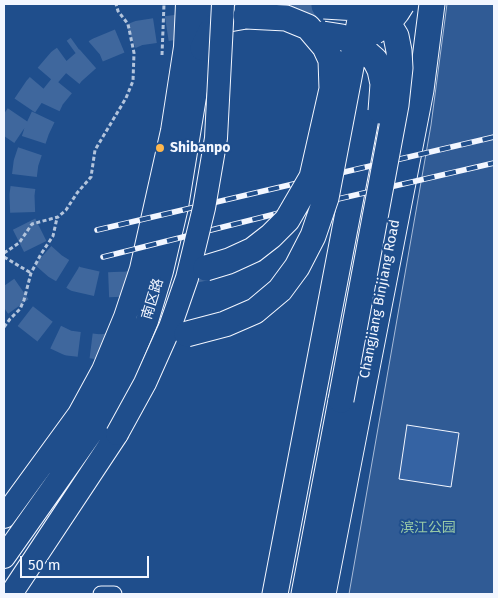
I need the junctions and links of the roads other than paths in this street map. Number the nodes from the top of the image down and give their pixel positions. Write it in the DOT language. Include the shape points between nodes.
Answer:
graph roads {
  1 [pos="187,4"];
  2 [pos="206,4"];
  3 [pos="223,4"];
  4 [pos="432,4"];
  5 [pos="346,5"];
  6 [pos="391,10"];
  7 [pos="203,48"];
  8 [pos="332,89"];
  9 [pos="206,268"];
  10 [pos="187,334"];
  11 [pos="334,398"];
  12 [pos="4,517"];
  13 [pos="4,557"];
  14 [pos="11,594"];
  15 [pos="101,594"];
  16 [pos="114,594"];
  17 [pos="276,594"];
  18 [pos="290,594"];
  19 [pos="304,594"];
  20 [pos="323,594"];
  1 -- 12 [label="main road, 南区路" via="185,47 172,131 141,269 125,317 104,370 79,414"];
  2 -- 7 [label="main road, 南区路"];
  3 -- 14 [label="main road, bridge" via="216,138 187,278 170,327 146,383 116,434"];
  4 -- 20 [label="main road, Changjiang Binjiang Road" via="420,90"];
  5 -- 6 [label="main road, bridge" via="380,16"];
  5 -- 8 [label="main road, bridge"];
  5 -- 10 [label="main road, bridge" via="326,198 313,236 297,267 280,290 255,310 225,324"];
  6 -- 11 [label="main road, bridge" via="399,51 399,84"];
  6 -- 11 [label="main road, bridge" via="380,29 370,34 332,36 357,44 375,60 384,84"];
  6 -- 17 [label="main road" via="375,71"];
  7 -- 8 [label="main road, bridge" via="211,31 229,19 246,16 286,18 308,27 325,47 331,60"];
  7 -- 13 [label="main road, 南区路" via="177,208 146,322 123,378 97,425"];
  8 -- 9 [label="main road, bridge" via="312,177 287,220 253,250"];
  11 -- 18 [label="main road"];
  11 -- 19 [label="main road"];
  15 -- 16 [label="street"];
}
